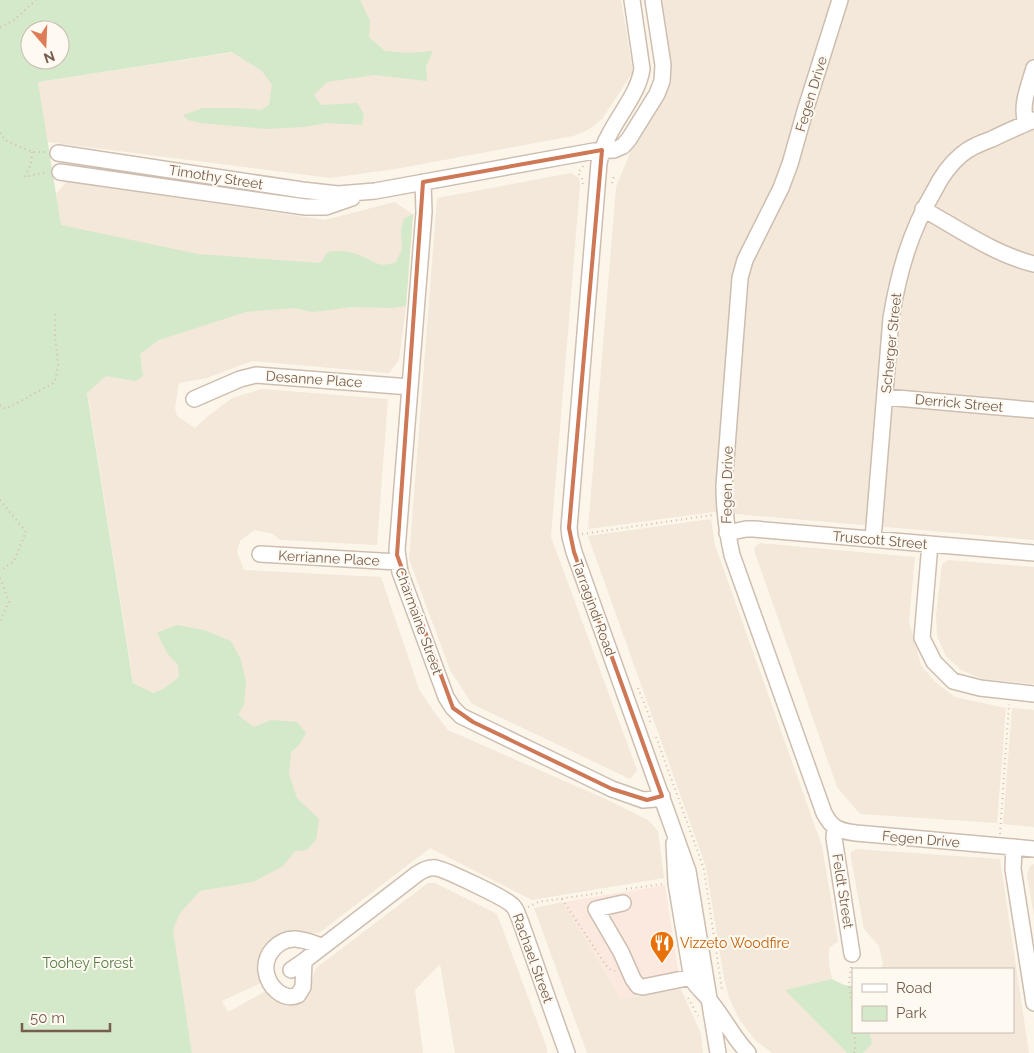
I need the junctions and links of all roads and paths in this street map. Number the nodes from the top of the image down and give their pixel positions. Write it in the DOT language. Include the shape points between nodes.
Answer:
graph roads {
  1 [pos="36,0"];
  2 [pos="632,0"];
  3 [pos="653,0"];
  4 [pos="840,0"];
  5 [pos="0,27"];
  6 [pos="1034,68"];
  7 [pos="1030,122"];
  8 [pos="0,132"];
  9 [pos="602,150"];
  10 [pos="32,152"];
  11 [pos="58,153"];
  12 [pos="60,172"];
  13 [pos="614,176"];
  14 [pos="424,182"];
  15 [pos="609,190"];
  16 [pos="375,191"];
  17 [pos="923,209"];
  18 [pos="1034,264"];
  19 [pos="55,312"];
  20 [pos="410,387"];
  21 [pos="885,397"];
  22 [pos="194,399"];
  23 [pos="0,405"];
  24 [pos="1034,410"];
  25 [pos="0,500"];
  26 [pos="708,516"];
  27 [pos="581,529"];
  28 [pos="588,533"];
  29 [pos="727,533"];
  30 [pos="583,534"];
  31 [pos="873,539"];
  32 [pos="930,544"];
  33 [pos="1034,553"];
  34 [pos="260,554"];
  35 [pos="398,562"];
  36 [pos="0,571"];
  37 [pos="0,578"];
  38 [pos="0,621"];
  39 [pos="636,684"];
  40 [pos="1034,694"];
  41 [pos="1010,702"];
  42 [pos="662,796"];
  43 [pos="1000,824"];
  44 [pos="835,828"];
  45 [pos="674,829"];
  46 [pos="1014,847"];
  47 [pos="1034,848"];
  48 [pos="668,883"];
  49 [pos="620,894"];
  50 [pos="562,899"];
  51 [pos="523,909"];
  52 [pos="322,947"];
  53 [pos="852,954"];
  54 [pos="304,961"];
  55 [pos="291,970"];
  56 [pos="850,970"];
  57 [pos="631,974"];
  58 [pos="692,978"];
  59 [pos="716,996"];
  60 [pos="852,1003"];
  61 [pos="1034,1003"];
  62 [pos="855,1033"];
  63 [pos="567,1053"];
  64 [pos="718,1053"];
  65 [pos="748,1053"];
  66 [pos="854,1053"];
  1 -- 5 [label="path" via="13,21"];
  2 -- 9 [label="street, Tarragindi Road" via="642,61 641,78"];
  3 -- 9 [label="street" via="664,65 661,85 623,146"];
  4 -- 29 [label="street, Fegen Drive" via="790,164 745,260 740,278 724,486"];
  6 -- 7 [label="street" via="1024,103 1024,114"];
  7 -- 17 [label="street, Scherger Street" via="963,153 945,172"];
  8 -- 10 [label="path" via="5,140"];
  9 -- 14 [label="street, Timothy Street"];
  9 -- 42 [label="street, Tarragindi Road" via="570,537"];
  10 -- 11 [label="path"];
  10 -- 12 [label="path" via="26,177"];
  11 -- 16 [label="street, Timothy Street" via="320,193"];
  12 -- 16 [label="street, Timothy Street" via="312,208 333,205"];
  13 -- 15 [label="path"];
  14 -- 16 [label="street, Timothy Street"];
  14 -- 20 [label="street, Charmaine Street"];
  17 -- 18 [label="street" via="998,252"];
  17 -- 21 [label="street, Scherger Street" via="896,288"];
  19 -- 23 [label="path" via="58,365 55,382 6,409"];
  20 -- 22 [label="street, Desanne Place" via="256,375"];
  20 -- 35 [label="street, Charmaine Street" via="397,537"];
  21 -- 24 [label="street, Derrick Street"];
  21 -- 31 [label="street, Scherger Street"];
  25 -- 36 [label="path" via="26,532 14,561"];
  26 -- 28 [label="path"];
  27 -- 30 [label="path"];
  29 -- 31 [label="street, Truscott Street" via="754,529"];
  29 -- 44 [label="street, Fegen Drive" via="824,814"];
  31 -- 32 [label="street, Truscott Street"];
  32 -- 33 [label="street, Truscott Street"];
  32 -- 40 [label="street" via="922,638 934,662 953,681 980,688"];
  34 -- 35 [label="street, Kerrianne Place"];
  35 -- 42 [label="street, Charmaine Street" via="446,697 461,716 612,789 643,800"];
  37 -- 38 [label="path" via="9,602"];
  39 -- 59 [label="path" via="704,870"];
  41 -- 43 [label="path"];
  42 -- 45 [label="street, Tarragindi Road"];
  44 -- 46 [label="street, Fegen Drive" via="845,832"];
  44 -- 53 [label="street, Feldt Street"];
  45 -- 58 [label="street" via="676,883"];
  45 -- 59 [label="street, Tarragindi Road" via="690,877"];
  46 -- 47 [label="street, Fegen Drive"];
  46 -- 61 [label="street" via="1013,869"];
  48 -- 49 [label="path"];
  49 -- 50 [label="path"];
  49 -- 57 [label="street" via="596,909 622,952"];
  50 -- 51 [label="path" via="536,903"];
  50 -- 57 [label="path" via="607,967"];
  52 -- 54 [label="street, Rachael Street"];
  52 -- 54 [label="street" via="295,939 276,945 266,969 276,991 289,997 301,992"];
  52 -- 63 [label="street, Rachael Street" via="422,871 431,868 441,870 514,907"];
  54 -- 55 [label="street, Rachael Street"];
  56 -- 60 [label="path"];
  57 -- 58 [label="street" via="641,988"];
  58 -- 59 [label="street" via="696,986"];
  59 -- 64 [label="street, Tarragindi Road"];
  59 -- 65 [label="street" via="732,1034"];
  62 -- 66 [label="path"];
}
